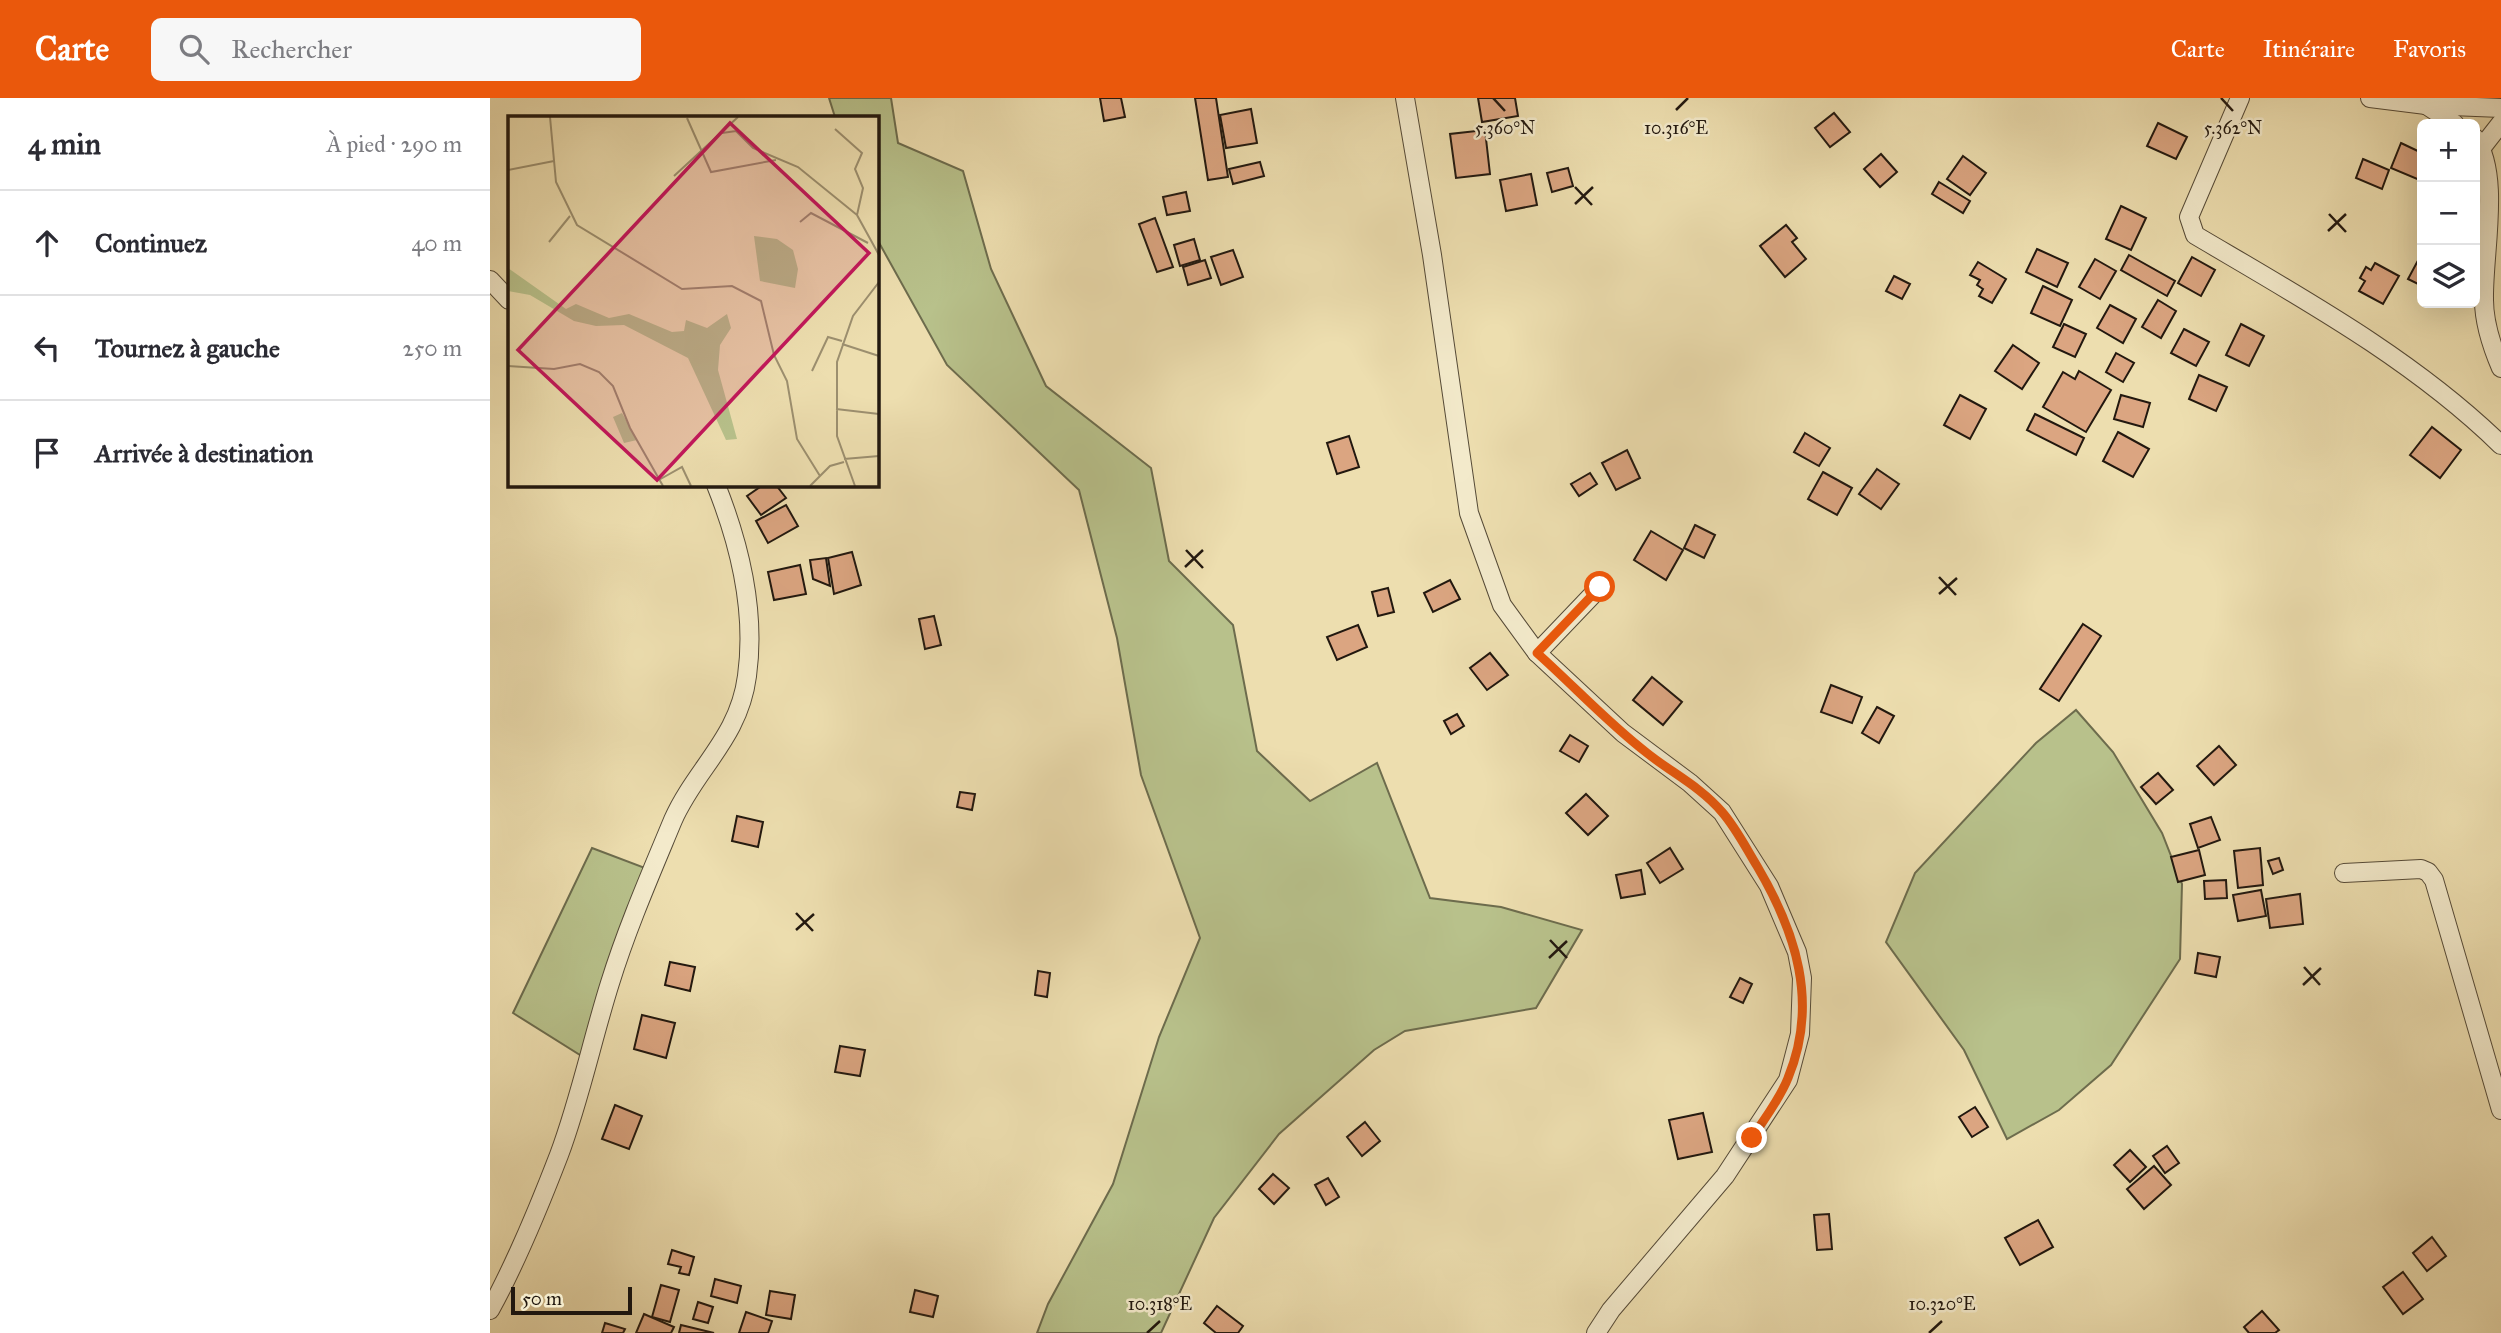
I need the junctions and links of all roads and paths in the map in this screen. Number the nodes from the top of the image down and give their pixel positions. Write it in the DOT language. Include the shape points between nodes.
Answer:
graph roads {
  1 [pos="1405,98"];
  2 [pos="2240,98"];
  3 [pos="2370,98"];
  4 [pos="2426,105"];
  5 [pos="2501,108"];
  6 [pos="2447,119"];
  7 [pos="2501,123"];
  8 [pos="2480,141"];
  9 [pos="2480,144"];
  10 [pos="490,280"];
  11 [pos="508,299"];
  12 [pos="2501,369"];
  13 [pos="2501,445"];
  14 [pos="716,486"];
  15 [pos="1600,587"];
  16 [pos="1537,653"];
  17 [pos="2344,873"];
  18 [pos="2501,1111"];
  19 [pos="490,1310"];
  20 [pos="1596,1333"];
  1 -- 16 [label="street" via="1469,513 1502,605"];
  2 -- 13 [label="street" via="2189,217 2194,235 2386,355"];
  3 -- 4 [label="street"];
  4 -- 5 [label="street"];
  4 -- 6 [label="street"];
  7 -- 8 [label="street"];
  9 -- 12 [label="street" via="2490,162 2495,208 2483,298"];
  10 -- 11 [label="street"];
  14 -- 19 [label="street" via="736,536 744,578 749,635 747,676 739,709 723,744 675,816 611,980 559,1154"];
  15 -- 16 [label="street"];
  16 -- 20 [label="street" via="1623,733 1722,812 1790,929 1802,978 1800,1034 1788,1080 1725,1176"];
  17 -- 18 [label="street" via="2421,869 2434,880"];
}
